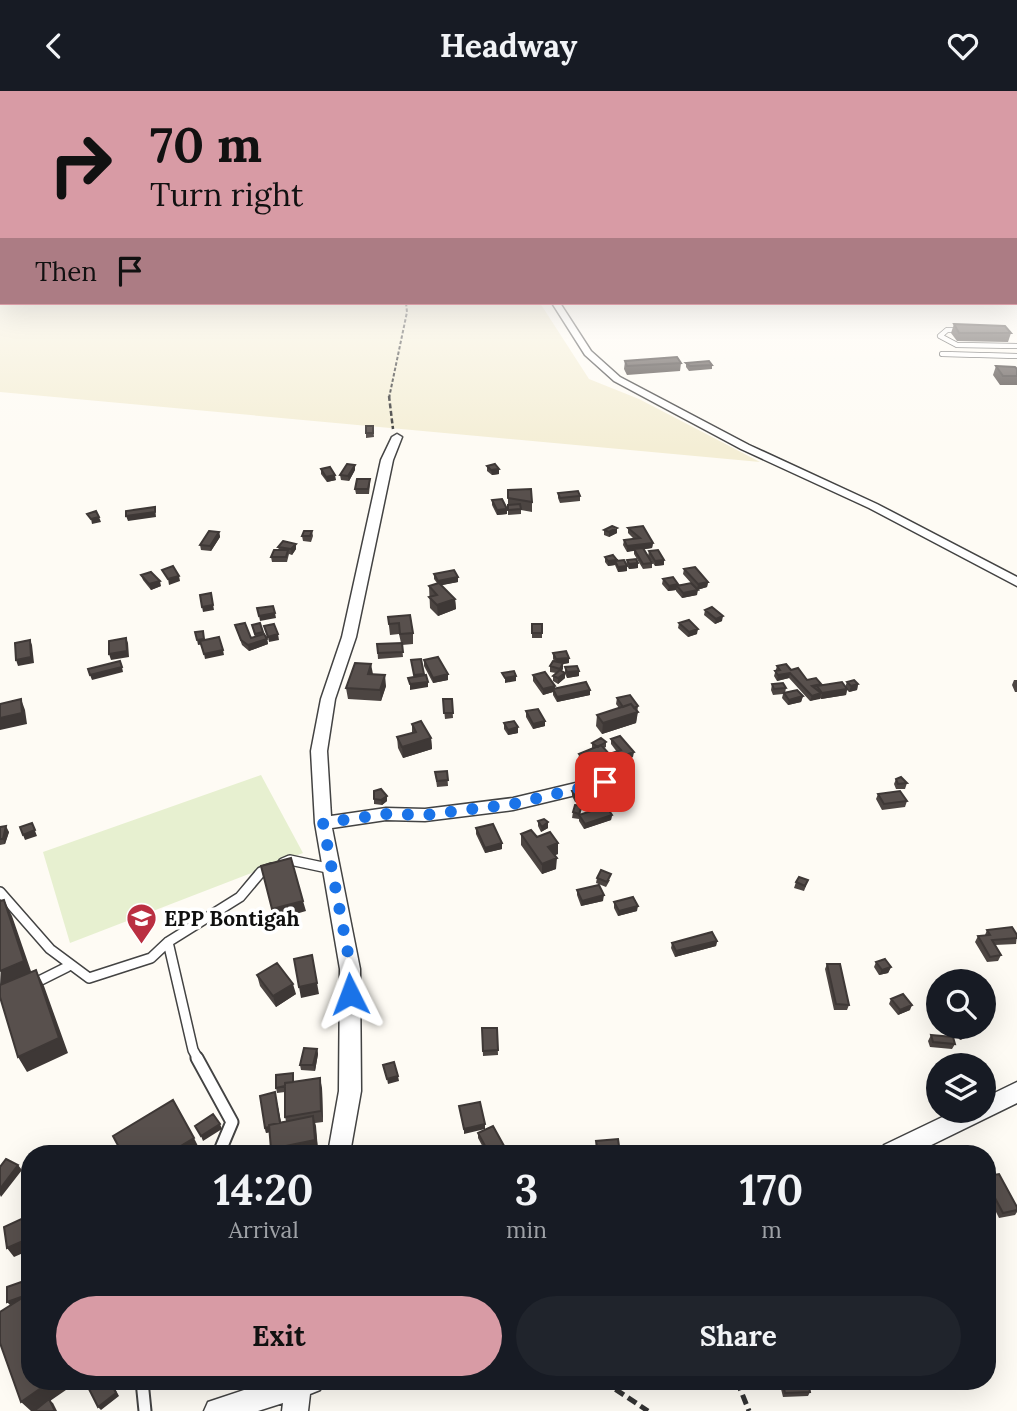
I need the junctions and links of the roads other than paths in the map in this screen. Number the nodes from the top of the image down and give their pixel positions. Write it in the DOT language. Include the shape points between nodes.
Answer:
graph roads {
  1 [pos="570,326"];
  2 [pos="970,330"];
  3 [pos="1017,347"];
  4 [pos="942,354"];
  5 [pos="1017,356"];
  6 [pos="397,437"];
  7 [pos="1017,582"];
  8 [pos="605,782"];
  9 [pos="323,823"];
  10 [pos="333,869"];
  11 [pos="0,892"];
  12 [pos="168,941"];
  13 [pos="67,967"];
  14 [pos="19,991"];
  15 [pos="1017,1093"];
  16 [pos="996,1103"];
  17 [pos="953,1123"];
  18 [pos="222,1145"];
  19 [pos="340,1145"];
  20 [pos="908,1145"];
  21 [pos="143,1390"];
  22 [pos="297,1390"];
  23 [pos="145,1411"];
  24 [pos="217,1411"];
  1 -- 7 [label="street" via="588,353 617,379"];
  2 -- 3 [label="lane" via="947,330 940,336 957,345"];
  4 -- 5 [label="lane"];
  6 -- 9 [label="street" via="387,460 349,637 328,699 319,751"];
  8 -- 9 [label="street" via="502,806"];
  9 -- 10 [label="street"];
  10 -- 12 [label="lane" via="290,860 261,873 220,912"];
  10 -- 19 [label="street" via="351,969 350,1091"];
  11 -- 13 [label="lane" via="35,937"];
  12 -- 13 [label="lane" via="150,958 89,978"];
  12 -- 18 [label="lane" via="193,1050 232,1122"];
  13 -- 14 [label="lane"];
  15 -- 16 [label="street"];
  17 -- 20 [label="street"];
  21 -- 23 [label="lane"];
  22 -- 24 [label="street"];
}
